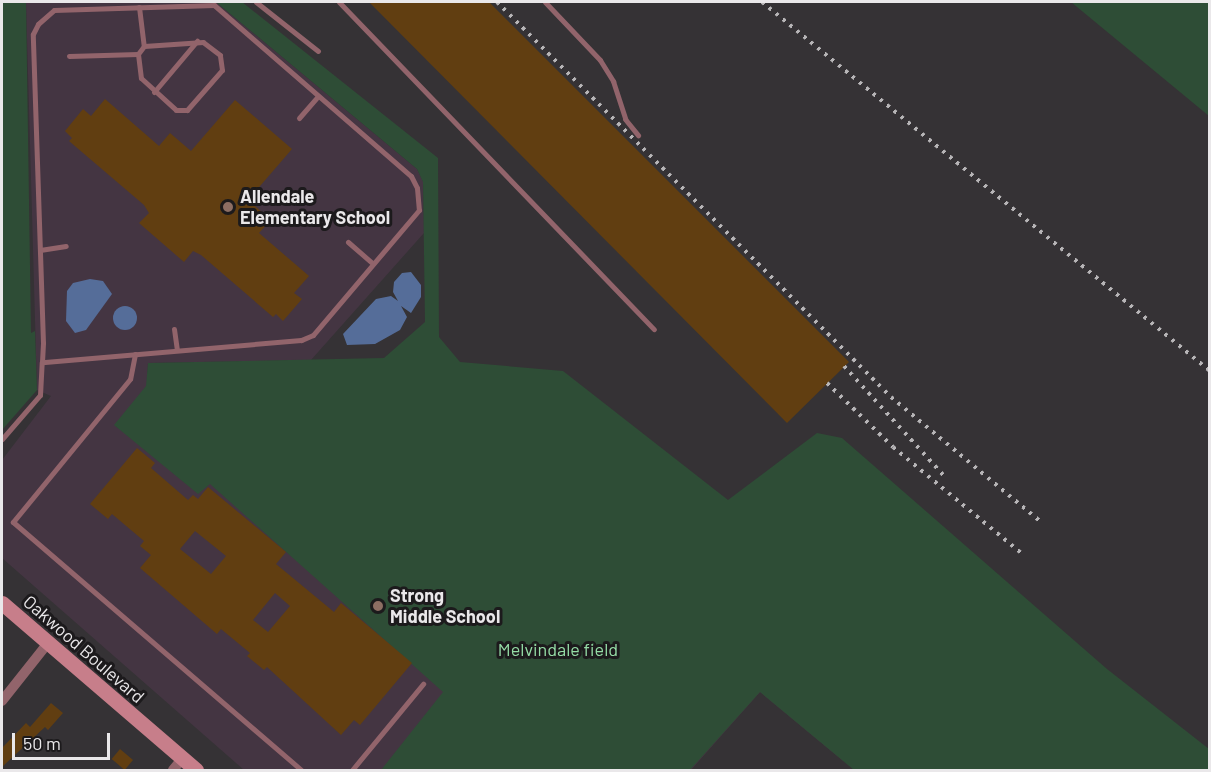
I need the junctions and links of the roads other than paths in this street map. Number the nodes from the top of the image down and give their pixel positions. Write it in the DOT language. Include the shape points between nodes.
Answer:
graph roads {
  1 [pos="256,2"];
  2 [pos="339,2"];
  3 [pos="545,2"];
  4 [pos="139,7"];
  5 [pos="197,41"];
  6 [pos="144,46"];
  7 [pos="318,51"];
  8 [pos="138,54"];
  9 [pos="69,56"];
  10 [pos="154,92"];
  11 [pos="318,96"];
  12 [pos="299,118"];
  13 [pos="638,135"];
  14 [pos="348,242"];
  15 [pos="66,246"];
  16 [pos="40,250"];
  17 [pos="373,264"];
  18 [pos="174,329"];
  19 [pos="654,329"];
  20 [pos="177,350"];
  21 [pos="135,354"];
  22 [pos="42,362"];
  23 [pos="2,439"];
  24 [pos="2,603"];
  25 [pos="48,643"];
  26 [pos="423,684"];
  27 [pos="2,701"];
  28 [pos="177,765"];
  29 [pos="196,771"];
  30 [pos="301,771"];
  31 [pos="352,771"];
  1 -- 7 [label="lane"];
  2 -- 19 [label="lane"];
  3 -- 13 [label="lane" via="600,60 613,81 625,119"];
  4 -- 6 [label="lane"];
  4 -- 11 [label="lane" via="213,5"];
  4 -- 16 [label="lane" via="54,10 33,34"];
  5 -- 6 [label="lane"];
  5 -- 10 [label="lane"];
  5 -- 10 [label="lane" via="220,55 222,70 187,110 176,110"];
  6 -- 8 [label="lane"];
  8 -- 9 [label="lane"];
  8 -- 10 [label="lane" via="141,78"];
  11 -- 12 [label="lane"];
  11 -- 17 [label="lane" via="411,176 417,188 419,210"];
  14 -- 17 [label="lane"];
  15 -- 16 [label="lane"];
  16 -- 22 [label="lane"];
  17 -- 20 [label="lane" via="313,335 301,340"];
  18 -- 20 [label="lane"];
  20 -- 21 [label="lane"];
  21 -- 22 [label="lane"];
  21 -- 30 [label="lane" via="130,379 13,522"];
  22 -- 23 [label="lane" via="40,395"];
  24 -- 25 [label="main road, Oakwood Boulevard"];
  25 -- 27 [label="street"];
  25 -- 28 [label="main road, Oakwood Boulevard"];
  26 -- 31 [label="lane"];
  28 -- 29 [label="main road, Oakwood Boulevard"];
}
